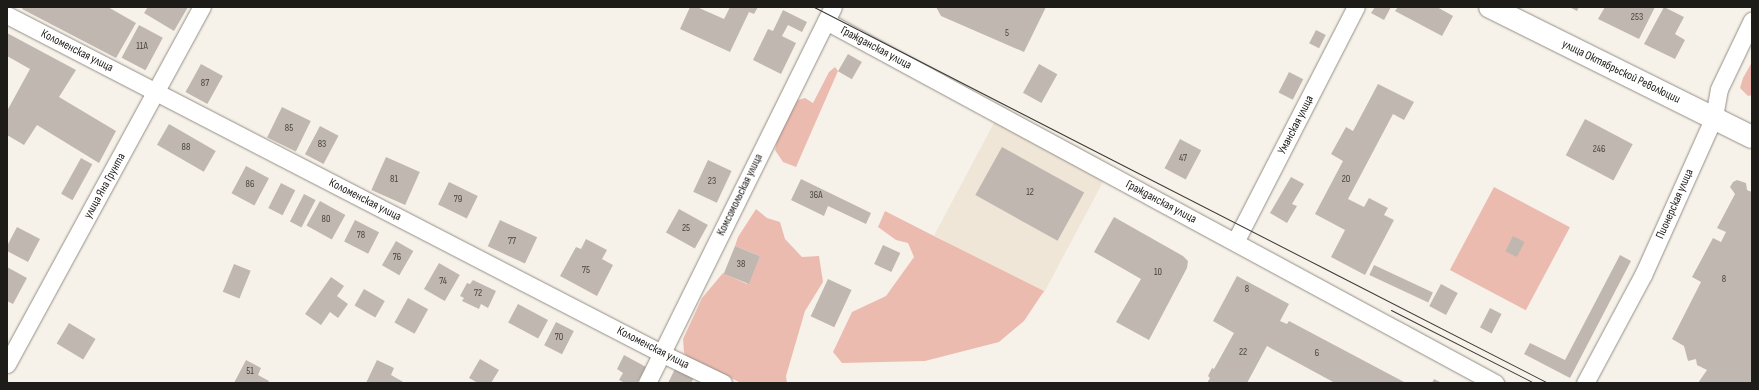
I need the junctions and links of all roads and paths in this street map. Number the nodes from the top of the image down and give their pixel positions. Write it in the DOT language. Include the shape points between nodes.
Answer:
graph roads {
  1 [pos="202,7"];
  2 [pos="1356,7"];
  3 [pos="1490,7"];
  4 [pos="831,11"];
  5 [pos="7,15"];
  6 [pos="1752,20"];
  7 [pos="157,92"];
  8 [pos="1714,117"];
  9 [pos="1752,137"];
  10 [pos="1235,242"];
  11 [pos="661,353"];
  12 [pos="7,364"];
  13 [pos="1588,382"];
  14 [pos="647,383"];
  15 [pos="723,383"];
  16 [pos="1495,383"];
  1 -- 7 [label="street, улица Яна Грунта"];
  2 -- 10 [label="street, Уманская улица"];
  3 -- 8 [label="main road, улица Октябрьской Революции"];
  4 -- 10 [label="street, Гражданская улица"];
  4 -- 11 [label="street, Комсомольская улица"];
  5 -- 7 [label="street, Коломенская улица"];
  6 -- 8 [label="street, Пионерская улица" via="1719,89"];
  7 -- 11 [label="street, Коломенская улица"];
  7 -- 12 [label="street, улица Яна Грунта"];
  8 -- 9 [label="main road, улица Октябрьской Революции"];
  8 -- 13 [label="street, Пионерская улица" via="1643,275"];
  10 -- 16 [label="street, Гражданская улица"];
  11 -- 14 [label="street, Комсомольская улица"];
  11 -- 15 [label="street, Коломенская улица"];
}
